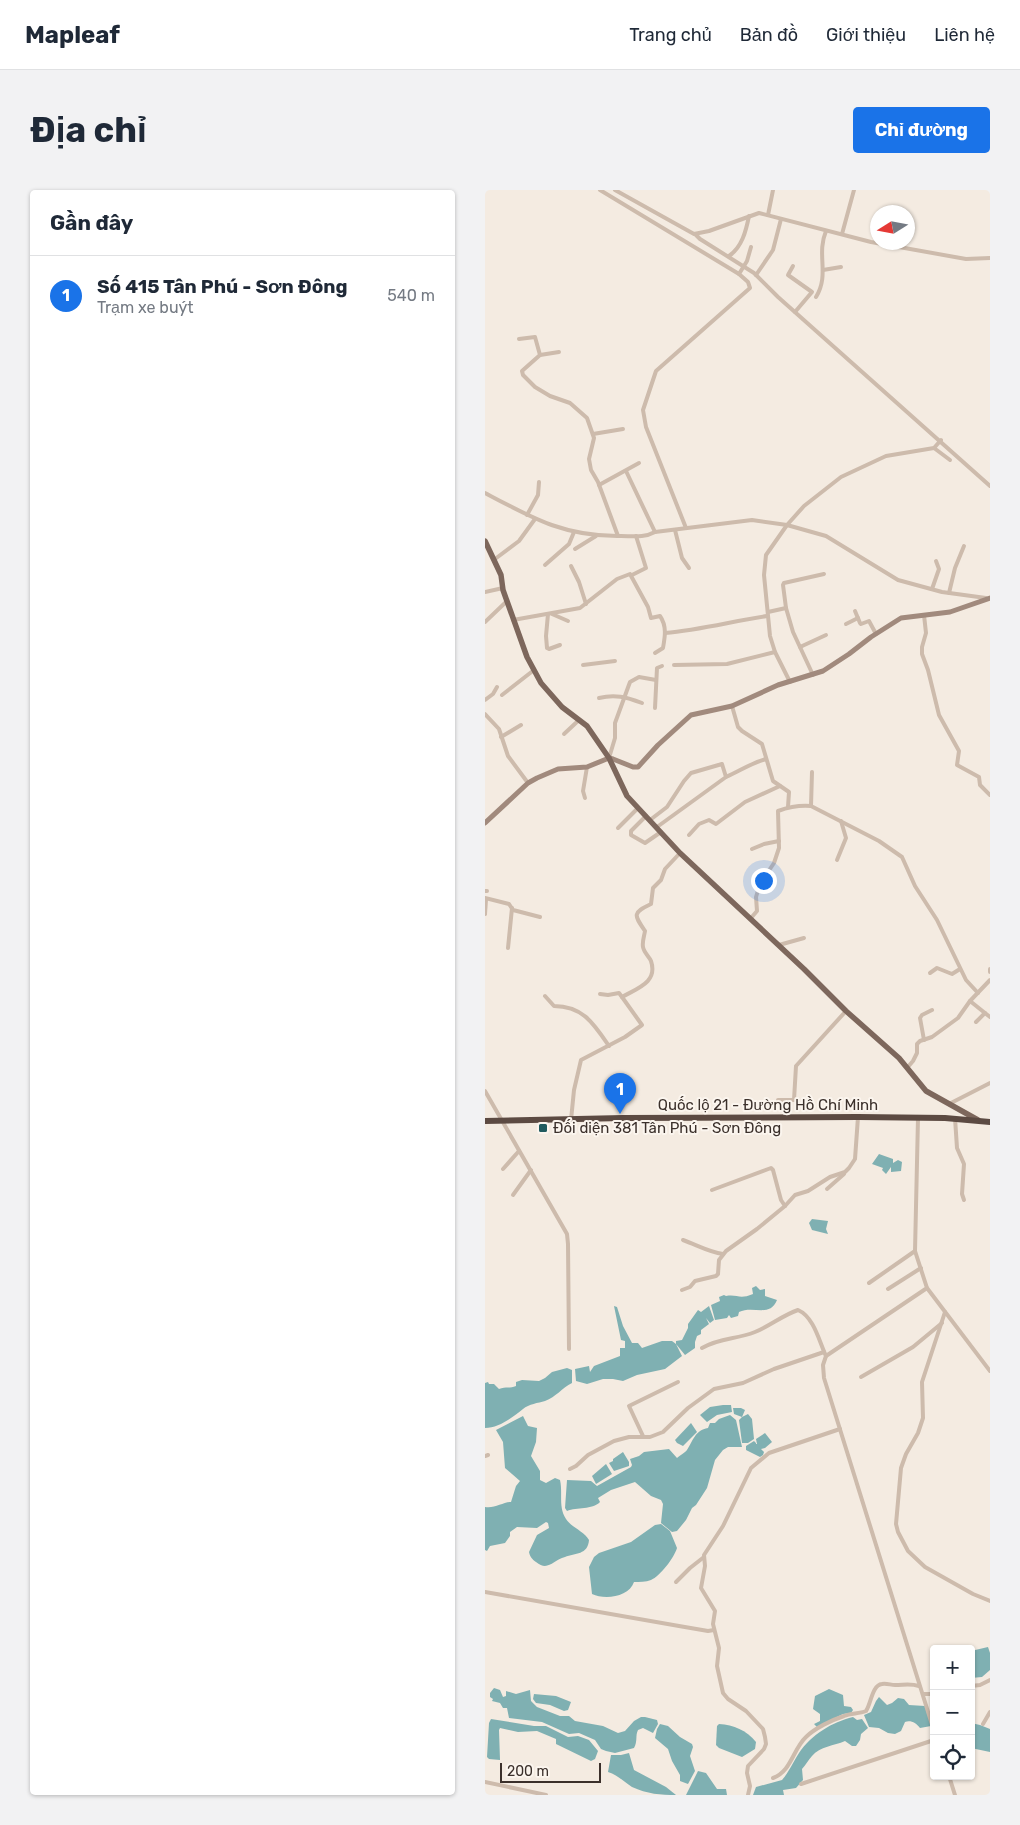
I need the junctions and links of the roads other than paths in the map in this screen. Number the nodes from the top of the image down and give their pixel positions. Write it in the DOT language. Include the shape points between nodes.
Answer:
graph roads {
  1 [pos="600,190"];
  2 [pos="615,190"];
  3 [pos="773,190"];
  4 [pos="854,190"];
  5 [pos="768,215"];
  6 [pos="749,216"];
  7 [pos="781,219"];
  8 [pos="826,231"];
  9 [pos="696,234"];
  10 [pos="842,234"];
  11 [pos="751,247"];
  12 [pos="729,256"];
  13 [pos="990,258"];
  14 [pos="793,266"];
  15 [pos="744,267"];
  16 [pos="841,267"];
  17 [pos="823,270"];
  18 [pos="740,274"];
  19 [pos="756,275"];
  20 [pos="816,297"];
  21 [pos="795,312"];
  22 [pos="519,339"];
  23 [pos="559,352"];
  24 [pos="540,355"];
  25 [pos="623,428"];
  26 [pos="593,434"];
  27 [pos="941,440"];
  28 [pos="934,448"];
  29 [pos="950,460"];
  30 [pos="639,463"];
  31 [pos="626,471"];
  32 [pos="539,482"];
  33 [pos="599,485"];
  34 [pos="990,486"];
  35 [pos="485,493"];
  36 [pos="527,515"];
  37 [pos="535,519"];
  38 [pos="787,525"];
  39 [pos="686,528"];
  40 [pos="675,530"];
  41 [pos="574,532"];
  42 [pos="655,532"];
  43 [pos="597,536"];
  44 [pos="618,536"];
  45 [pos="636,536"];
  46 [pos="485,541"];
  47 [pos="964,546"];
  48 [pos="575,549"];
  49 [pos="487,550"];
  50 [pos="495,559"];
  51 [pos="937,561"];
  52 [pos="545,565"];
  53 [pos="571,566"];
  54 [pos="689,568"];
  55 [pos="823,574"];
  56 [pos="632,575"];
  57 [pos="503,588"];
  58 [pos="932,589"];
  59 [pos="485,592"];
  60 [pos="949,593"];
  61 [pos="989,598"];
  62 [pos="507,601"];
  63 [pos="586,604"];
  64 [pos="786,608"];
  65 [pos="855,611"];
  66 [pos="550,614"];
  67 [pos="768,614"];
  68 [pos="924,615"];
  69 [pos="858,618"];
  70 [pos="513,620"];
  71 [pos="568,621"];
  72 [pos="485,622"];
  73 [pos="846,624"];
  74 [pos="665,633"];
  75 [pos="876,634"];
  76 [pos="826,635"];
  77 [pos="560,645"];
  78 [pos="800,647"];
  79 [pos="775,652"];
  80 [pos="655,653"];
  81 [pos="615,661"];
  82 [pos="583,665"];
  83 [pos="674,665"];
  84 [pos="662,666"];
  85 [pos="534,670"];
  86 [pos="813,676"];
  87 [pos="656,680"];
  88 [pos="790,682"];
  89 [pos="497,687"];
  90 [pos="502,695"];
  91 [pos="625,697"];
  92 [pos="599,698"];
  93 [pos="485,700"];
  94 [pos="642,703"];
  95 [pos="732,706"];
  96 [pos="655,708"];
  97 [pos="485,714"];
  98 [pos="579,720"];
  99 [pos="521,725"];
  100 [pos="565,734"];
  101 [pos="501,737"];
  102 [pos="609,758"];
  103 [pos="765,760"];
  104 [pos="587,767"];
  105 [pos="812,772"];
  106 [pos="726,777"];
  107 [pos="528,783"];
  108 [pos="781,786"];
  109 [pos="990,795"];
  110 [pos="585,798"];
  111 [pos="811,806"];
  112 [pos="788,807"];
  113 [pos="638,808"];
  114 [pos="648,818"];
  115 [pos="841,821"];
  116 [pos="485,823"];
  117 [pos="657,827"];
  118 [pos="618,828"];
  119 [pos="661,832"];
  120 [pos="689,835"];
  121 [pos="779,841"];
  122 [pos="752,849"];
  123 [pos="680,853"];
  124 [pos="837,860"];
  125 [pos="485,898"];
  126 [pos="512,908"];
  127 [pos="485,914"];
  128 [pos="540,917"];
  129 [pos="751,918"];
  130 [pos="804,938"];
  131 [pos="779,945"];
  132 [pos="508,948"];
  133 [pos="960,969"];
  134 [pos="931,973"];
  135 [pos="990,980"];
  136 [pos="978,993"];
  137 [pos="601,994"];
  138 [pos="545,996"];
  139 [pos="622,997"];
  140 [pos="970,1001"];
  141 [pos="932,1010"];
  142 [pos="847,1011"];
  143 [pos="985,1013"];
  144 [pos="990,1017"];
  145 [pos="976,1022"];
  146 [pos="924,1040"];
  147 [pos="609,1046"];
  148 [pos="907,1068"];
  149 [pos="990,1083"];
  150 [pos="485,1091"];
  151 [pos="778,1100"];
  152 [pos="949,1104"];
  153 [pos="858,1117"];
  154 [pos="918,1118"];
  155 [pos="955,1118"];
  156 [pos="571,1120"];
  157 [pos="485,1121"];
  158 [pos="503,1121"];
  159 [pos="979,1121"];
  160 [pos="990,1122"];
  161 [pos="519,1151"];
  162 [pos="503,1169"];
  163 [pos="531,1170"];
  164 [pos="845,1172"];
  165 [pos="827,1189"];
  166 [pos="711,1190"];
  167 [pos="513,1195"];
  168 [pos="964,1200"];
  169 [pos="785,1206"];
  170 [pos="683,1240"];
  171 [pos="915,1252"];
  172 [pos="723,1254"];
  173 [pos="921,1268"];
  174 [pos="869,1284"];
  175 [pos="927,1288"];
  176 [pos="888,1289"];
  177 [pos="682,1290"];
  178 [pos="945,1312"];
  179 [pos="942,1323"];
  180 [pos="702,1348"];
  181 [pos="569,1349"];
  182 [pos="825,1354"];
  183 [pos="990,1371"];
  184 [pos="861,1377"];
  185 [pos="678,1382"];
  186 [pos="841,1429"];
  187 [pos="643,1436"];
  188 [pos="570,1469"];
  189 [pos="704,1557"];
  190 [pos="676,1582"];
  191 [pos="485,1592"];
  192 [pos="990,1601"];
  193 [pos="714,1630"];
  194 [pos="990,1680"];
  195 [pos="919,1686"];
  196 [pos="975,1686"];
  197 [pos="923,1694"];
  198 [pos="930,1694"];
  199 [pos="990,1712"];
  200 [pos="930,1718"];
  201 [pos="983,1724"];
  202 [pos="930,1741"];
  203 [pos="773,1778"];
  204 [pos="950,1780"];
  205 [pos="485,1782"];
  206 [pos="801,1784"];
  207 [pos="545,1795"];
  208 [pos="748,1795"];
  209 [pos="955,1795"];
  1 -- 18 [label="street"];
  2 -- 9 [label="street"];
  3 -- 5 [label="street"];
  4 -- 10 [label="street"];
  5 -- 6 [label="street"];
  5 -- 7 [label="street"];
  6 -- 9 [label="street"];
  6 -- 12 [label="street" via="742,239"];
  7 -- 8 [label="street"];
  7 -- 19 [label="street" via="773,250"];
  8 -- 10 [label="street"];
  8 -- 17 [label="street" via="821,244"];
  9 -- 12 [label="street"];
  10 -- 13 [label="street" via="957,258"];
  11 -- 15 [label="street"];
  12 -- 15 [label="street"];
  14 -- 21 [label="street" via="788,275 811,292"];
  15 -- 18 [label="street"];
  15 -- 19 [label="street"];
  16 -- 17 [label="street"];
  17 -- 20 [label="street"];
  18 -- 39 [label="street" via="749,288 656,371 643,410 648,432"];
  19 -- 21 [label="street"];
  21 -- 27 [label="street"];
  22 -- 24 [label="street" via="535,337"];
  23 -- 24 [label="street"];
  24 -- 26 [label="street" via="522,371 523,375 550,396 570,403 587,418"];
  25 -- 26 [label="street"];
  26 -- 33 [label="street" via="589,459"];
  27 -- 28 [label="street"];
  27 -- 34 [label="street"];
  28 -- 29 [label="street"];
  28 -- 38 [label="street" via="885,456 841,477 804,506"];
  30 -- 31 [label="street"];
  31 -- 33 [label="street"];
  31 -- 42 [label="street"];
  32 -- 36 [label="street" via="537,495"];
  33 -- 44 [label="street"];
  35 -- 36 [label="street"];
  36 -- 37 [label="street"];
  37 -- 41 [label="street"];
  37 -- 50 [label="street" via="519,541"];
  38 -- 39 [label="street" via="752,520"];
  38 -- 58 [label="street" via="826,536 898,580"];
  38 -- 67 [label="street" via="766,555 764,575"];
  39 -- 40 [label="street"];
  40 -- 42 [label="street"];
  40 -- 54 [label="street" via="682,558"];
  41 -- 43 [label="street"];
  41 -- 52 [label="street" via="569,544"];
  42 -- 45 [label="street"];
  43 -- 44 [label="street"];
  43 -- 48 [label="street"];
  44 -- 45 [label="street"];
  45 -- 56 [label="street" via="646,568"];
  46 -- 49 [label="main road"];
  47 -- 60 [label="street"];
  49 -- 50 [label="main road"];
  50 -- 57 [label="main road"];
  51 -- 58 [label="street" via="939,569"];
  53 -- 63 [label="street"];
  55 -- 64 [label="street" via="784,583"];
  56 -- 63 [label="street" via="617,579"];
  56 -- 74 [label="street" via="651,618 662,617"];
  57 -- 59 [label="street"];
  57 -- 62 [label="main road"];
  58 -- 60 [label="street"];
  60 -- 61 [label="street"];
  61 -- 68 [label="street" via="950,612"];
  62 -- 70 [label="main road"];
  62 -- 72 [label="street"];
  63 -- 66 [label="street"];
  64 -- 67 [label="street"];
  64 -- 78 [label="street"];
  65 -- 69 [label="street"];
  66 -- 70 [label="street"];
  66 -- 71 [label="street"];
  66 -- 77 [label="street" via="547,648"];
  67 -- 74 [label="street"];
  67 -- 79 [label="street"];
  68 -- 75 [label="street" via="901,618"];
  68 -- 109 [label="street" via="926,633 922,654 939,715 959,751 957,765 979,777 980,785"];
  69 -- 73 [label="street"];
  69 -- 75 [label="street" via="861,624 869,621"];
  70 -- 85 [label="main road"];
  74 -- 80 [label="street" via="663,648"];
  75 -- 86 [label="street"];
  76 -- 78 [label="street"];
  78 -- 86 [label="street"];
  79 -- 83 [label="street" via="727,664"];
  79 -- 88 [label="street"];
  81 -- 82 [label="street"];
  84 -- 87 [label="street" via="657,667"];
  85 -- 90 [label="street"];
  85 -- 98 [label="main road" via="563,707"];
  86 -- 88 [label="street"];
  87 -- 91 [label="street" via="639,677 629,682"];
  87 -- 96 [label="street"];
  88 -- 95 [label="street" via="764,690"];
  89 -- 93 [label="street"];
  91 -- 92 [label="street"];
  91 -- 94 [label="street"];
  91 -- 102 [label="street" via="615,723 615,738"];
  95 -- 102 [label="street" via="687,718 638,767"];
  95 -- 103 [label="street" via="738,727 760,741"];
  97 -- 101 [label="street"];
  98 -- 100 [label="street"];
  98 -- 102 [label="main road" via="587,726"];
  99 -- 101 [label="street"];
  101 -- 107 [label="street" via="511,761"];
  102 -- 104 [label="street"];
  102 -- 113 [label="main road" via="627,796"];
  103 -- 106 [label="street" via="751,763"];
  103 -- 108 [label="street" via="773,781"];
  104 -- 107 [label="street" via="565,767"];
  104 -- 110 [label="street"];
  105 -- 111 [label="street"];
  106 -- 114 [label="street" via="723,766 719,764 691,773 667,807"];
  106 -- 117 [label="street"];
  107 -- 116 [label="street"];
  108 -- 112 [label="street" via="789,792"];
  108 -- 120 [label="street" via="745,802 716,824 709,820 699,824"];
  111 -- 112 [label="street"];
  111 -- 115 [label="street"];
  112 -- 121 [label="street" via="778,811"];
  113 -- 114 [label="main road"];
  113 -- 118 [label="street"];
  114 -- 117 [label="main road"];
  114 -- 119 [label="street" via="631,831 631,835 645,844"];
  115 -- 124 [label="street" via="846,838"];
  115 -- 133 [label="street" via="902,857"];
  117 -- 119 [label="main road"];
  119 -- 123 [label="main road"];
  121 -- 122 [label="street"];
  121 -- 129 [label="street" via="774,863 761,884 757,911"];
  123 -- 129 [label="main road"];
  123 -- 139 [label="street" via="653,888 651,904 641,908 637,916 645,931 643,947 651,962 651,978"];
  125 -- 126 [label="street" via="509,904"];
  125 -- 127 [label="street"];
  126 -- 128 [label="street"];
  126 -- 132 [label="street"];
  129 -- 131 [label="main road"];
  130 -- 131 [label="street"];
  131 -- 142 [label="main road"];
  133 -- 134 [label="street" via="952,974 937,968"];
  133 -- 136 [label="street"];
  135 -- 136 [label="street"];
  136 -- 140 [label="street"];
  137 -- 139 [label="street" via="619,993"];
  138 -- 147 [label="street" via="554,1006 567,1007 588,1018"];
  139 -- 147 [label="street" via="641,1025"];
  140 -- 143 [label="street"];
  140 -- 146 [label="street" via="958,1018"];
  141 -- 146 [label="street" via="920,1018"];
  142 -- 148 [label="main road"];
  142 -- 151 [label="street" via="796,1066 794,1100"];
  143 -- 144 [label="street"];
  143 -- 145 [label="street"];
  146 -- 148 [label="street" via="917,1044 917,1053"];
  147 -- 156 [label="street" via="579,1062"];
  148 -- 152 [label="main road" via="926,1091"];
  149 -- 152 [label="street"];
  150 -- 158 [label="street"];
  152 -- 159 [label="main road"];
  153 -- 154 [label="highway, Quốc lộ 21 - Đường Hồ Chí Minh"];
  153 -- 156 [label="highway, Quốc lộ 21 - Đường Hồ Chí Minh"];
  153 -- 164 [label="street" via="855,1159"];
  154 -- 155 [label="highway, Quốc lộ 21 - Đường Hồ Chí Minh"];
  154 -- 171 [label="street"];
  155 -- 159 [label="highway, Quốc lộ 21 - Đường Hồ Chí Minh"];
  155 -- 168 [label="street" via="957,1148 964,1164"];
  156 -- 158 [label="highway, Quốc lộ 21 - Đường Hồ Chí Minh"];
  157 -- 158 [label="highway, Quốc lộ 21 - Đường Hồ Chí Minh"];
  158 -- 161 [label="street"];
  159 -- 160 [label="highway, Quốc lộ 21 - Đường Hồ Chí Minh"];
  161 -- 162 [label="street"];
  161 -- 163 [label="street"];
  163 -- 167 [label="street"];
  163 -- 181 [label="street" via="568,1238"];
  164 -- 165 [label="street"];
  164 -- 169 [label="street" via="829,1176 808,1191 797,1194"];
  166 -- 169 [label="street" via="771,1168"];
  169 -- 172 [label="street"];
  170 -- 172 [label="street" via="709,1252"];
  171 -- 173 [label="street"];
  171 -- 174 [label="street"];
  172 -- 177 [label="street" via="716,1276 695,1281 690,1288"];
  173 -- 175 [label="street"];
  173 -- 176 [label="street"];
  175 -- 178 [label="street"];
  175 -- 182 [label="street"];
  178 -- 179 [label="street"];
  178 -- 183 [label="street"];
  179 -- 184 [label="street" via="913,1347"];
  179 -- 192 [label="street" via="923,1382 921,1425 901,1468 897,1529 908,1551 919,1562"];
  180 -- 182 [label="street" via="715,1341 764,1328 798,1310 813,1326"];
  182 -- 186 [label="street" via="823,1374"];
  182 -- 187 [label="street" via="743,1384 714,1389 663,1432"];
  185 -- 187 [label="street" via="629,1406"];
  186 -- 189 [label="street" via="777,1450 757,1462 747,1474 723,1526"];
  186 -- 195 [label="street"];
  187 -- 188 [label="street" via="614,1441"];
  189 -- 190 [label="street"];
  189 -- 193 [label="street" via="701,1588 715,1611"];
  191 -- 193 [label="street"];
  193 -- 208 [label="street" via="723,1693 746,1711 763,1729 765,1737 764,1749 749,1766"];
  194 -- 196 [label="street"];
  195 -- 197 [label="street"];
  195 -- 203 [label="street" via="909,1683 879,1685 866,1711 844,1716 807,1736 787,1767"];
  197 -- 198 [label="street"];
  197 -- 200 [label="street"];
  199 -- 201 [label="street"];
  202 -- 206 [label="street"];
  204 -- 209 [label="street"];
  205 -- 207 [label="street"];
}
